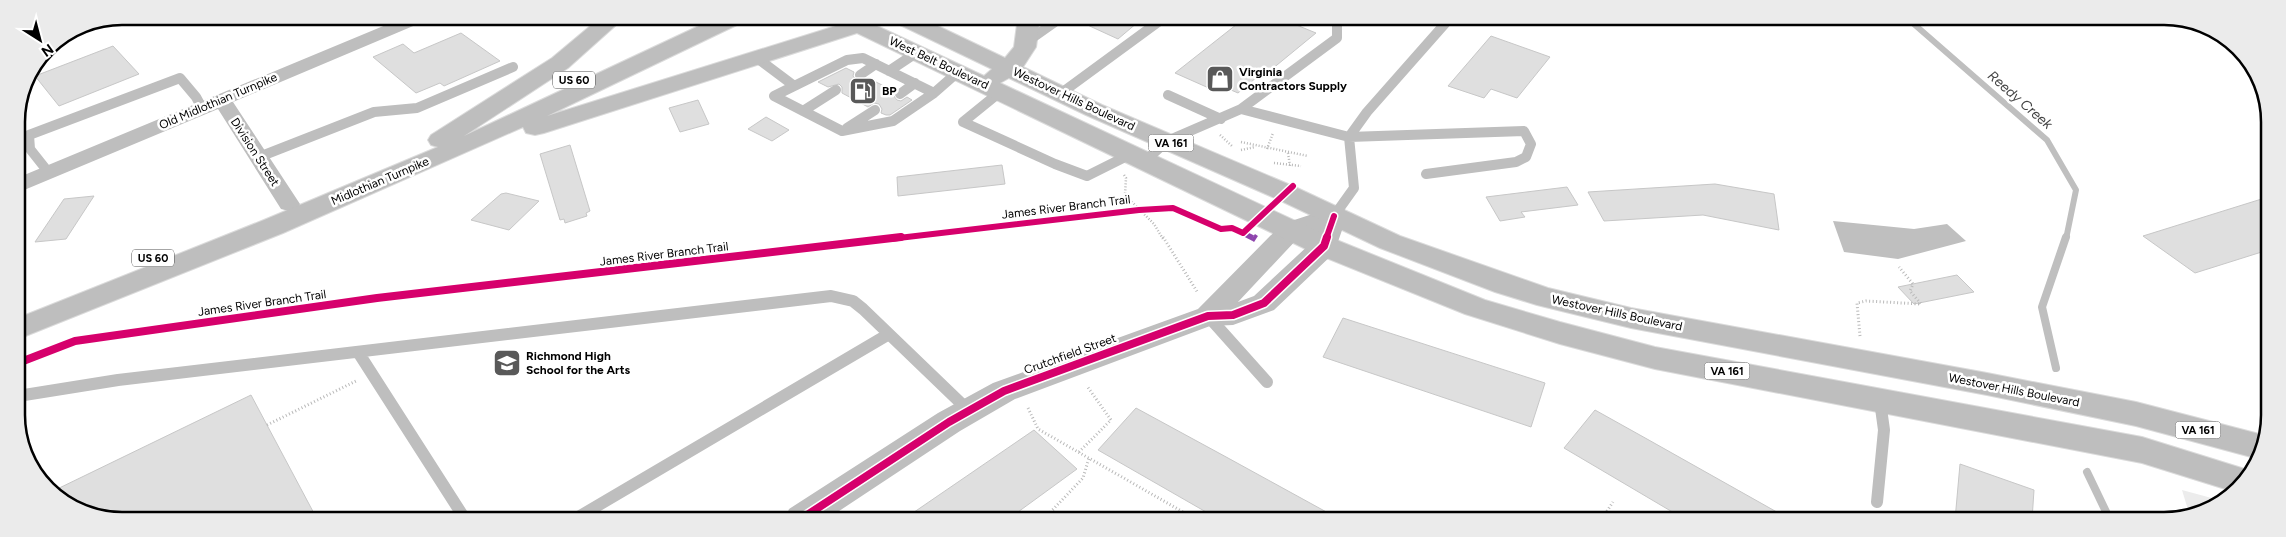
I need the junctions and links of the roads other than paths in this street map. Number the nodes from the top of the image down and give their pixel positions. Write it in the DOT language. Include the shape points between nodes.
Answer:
graph roads {
  1 [pos="398,25"];
  2 [pos="605,25"];
  3 [pos="690,25"];
  4 [pos="718,25"];
  5 [pos="845,25"];
  6 [pos="867,25"];
  7 [pos="918,25"];
  8 [pos="1029,25"];
  9 [pos="1051,25"];
  10 [pos="1154,25"];
  11 [pos="1337,25"];
  12 [pos="1444,25"];
  13 [pos="1028,41"];
  14 [pos="916,53"];
  15 [pos="757,58"];
  16 [pos="876,64"];
  17 [pos="512,67"];
  18 [pos="1008,69"];
  19 [pos="889,71"];
  20 [pos="958,72"];
  21 [pos="860,75"];
  22 [pos="915,83"];
  23 [pos="792,85"];
  24 [pos="836,90"];
  25 [pos="998,91"];
  26 [pos="934,93"];
  27 [pos="900,94"];
  28 [pos="1060,94"];
  29 [pos="1168,95"];
  30 [pos="222,100"];
  31 [pos="202,108"];
  32 [pos="1241,109"];
  33 [pos="875,110"];
  34 [pos="803,111"];
  35 [pos="1221,119"];
  36 [pos="842,131"];
  37 [pos="1349,137"];
  38 [pos="438,140"];
  39 [pos="1167,141"];
  40 [pos="259,157"];
  41 [pos="1133,163"];
  42 [pos="417,166"];
  43 [pos="50,173"];
  44 [pos="1426,174"];
  45 [pos="25,183"];
  46 [pos="293,210"];
  47 [pos="1334,216"];
  48 [pos="1291,230"];
  49 [pos="1324,246"];
  50 [pos="1204,305"];
  51 [pos="25,308"];
  52 [pos="25,326"];
  53 [pos="889,334"];
  54 [pos="358,352"];
  55 [pos="1267,382"];
  56 [pos="25,395"];
  57 [pos="1880,401"];
  58 [pos="968,410"];
  59 [pos="2256,446"];
  60 [pos="2236,480"];
  61 [pos="1877,502"];
  62 [pos="461,512"];
  63 [pos="587,512"];
  64 [pos="812,512"];
  1 -- 30 [label="street, Old Midlothian Turnpike"];
  2 -- 38 [label="main road" via="560,63"];
  3 -- 38 [label="main road, Midlothian Turnpike / US 60"];
  4 -- 42 [label="main road, Midlothian Turnpike / US 60"];
  5 -- 15 [label="main road"];
  6 -- 14 [label="main road, West Belt Boulevard / VA 161"];
  7 -- 18 [label="main road, West Belt Boulevard / VA 161"];
  8 -- 13 [label="main road"];
  9 -- 13 [label="lane"];
  10 -- 28 [label="lane"];
  11 -- 32 [label="lane" via="1337,38"];
  12 -- 37 [label="lane"];
  13 -- 18 [label="main road" via="1020,58"];
  14 -- 19 [label="lane"];
  14 -- 20 [label="main road, West Belt Boulevard / VA 161"];
  15 -- 23 [label="lane"];
  15 -- 42 [label="main road"];
  16 -- 19 [label="lane"];
  16 -- 21 [label="lane"];
  16 -- 23 [label="lane" via="863,58 847,60"];
  17 -- 40 [label="lane" via="417,108 374,112"];
  18 -- 25 [label="main road"];
  18 -- 28 [label="main road, Westover Hills Boulevard / VA 161"];
  19 -- 22 [label="lane"];
  20 -- 25 [label="main road, West Belt Boulevard / VA 161"];
  20 -- 26 [label="lane"];
  22 -- 26 [label="lane"];
  22 -- 27 [label="lane"];
  23 -- 34 [label="lane" via="774,96"];
  24 -- 34 [label="lane"];
  25 -- 41 [label="main road, Westover Hills Boulevard / VA 161"];
  25 -- 41 [label="lane" via="963,122 1088,176"];
  26 -- 36 [label="lane" via="893,121"];
  28 -- 39 [label="main road, Westover Hills Boulevard / VA 161"];
  29 -- 35 [label="lane"];
  30 -- 31 [label="street, Old Midlothian Turnpike"];
  30 -- 40 [label="street, Division Street"];
  31 -- 43 [label="street, Old Midlothian Turnpike"];
  31 -- 43 [label="lane" via="180,78 29,135 30,149"];
  32 -- 35 [label="lane"];
  32 -- 37 [label="lane"];
  33 -- 36 [label="lane"];
  34 -- 36 [label="lane"];
  35 -- 39 [label="lane"];
  37 -- 44 [label="lane" via="1524,131 1530,144 1526,157 1516,162"];
  37 -- 47 [label="lane" via="1354,188"];
  38 -- 46 [label="main road, Midlothian Turnpike / US 60"];
  39 -- 41 [label="lane"];
  39 -- 47 [label="main road, Westover Hills Boulevard / VA 161"];
  40 -- 46 [label="street, Division Street"];
  41 -- 48 [label="main road, Westover Hills Boulevard / VA 161"];
  42 -- 46 [label="main road, Midlothian Turnpike / US 60"];
  43 -- 45 [label="street, Old Midlothian Turnpike"];
  46 -- 51 [label="main road, Midlothian Turnpike / US 60"];
  46 -- 52 [label="main road, Midlothian Turnpike / US 60"];
  47 -- 48 [label="main road, Crutchfield Street"];
  47 -- 49 [label="main road, Crutchfield Street"];
  47 -- 59 [label="main road, Westover Hills Boulevard / VA 161" via="1464,271 1556,300 1631,318 2136,414"];
  48 -- 49 [label="main road, Westover Hills Boulevard / VA 161"];
  48 -- 50 [label="main road, Crutchfield Street"];
  49 -- 50 [label="main road, Crutchfield Street" via="1264,303 1233,315"];
  49 -- 57 [label="main road, Westover Hills Boulevard / VA 161" via="1451,298 1560,333 1655,358"];
  50 -- 55 [label="lane"];
  50 -- 58 [label="main road, Crutchfield Street" via="1033,378"];
  53 -- 54 [label="lane" via="853,301 831,296"];
  53 -- 58 [label="lane"];
  53 -- 63 [label="lane"];
  54 -- 56 [label="lane" via="118,380"];
  54 -- 62 [label="lane"];
  57 -- 60 [label="main road, Westover Hills Boulevard / VA 161" via="2142,450"];
  57 -- 61 [label="lane" via="1884,430"];
  58 -- 64 [label="main road, Crutchfield Street"];
}
